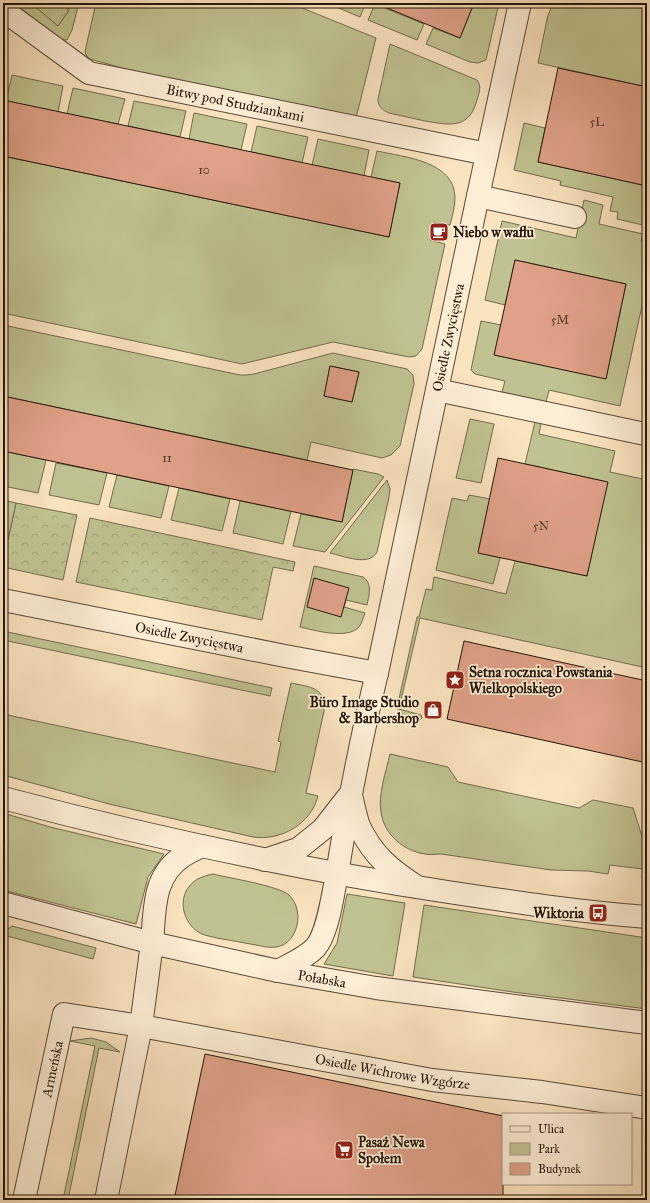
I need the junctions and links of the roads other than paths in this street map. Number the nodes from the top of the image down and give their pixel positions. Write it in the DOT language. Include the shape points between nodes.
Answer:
graph roads {
  1 [pos="520,3"];
  2 [pos="3,10"];
  3 [pos="487,154"];
  4 [pos="478,196"];
  5 [pos="575,217"];
  6 [pos="437,390"];
  7 [pos="645,434"];
  8 [pos="3,600"];
  9 [pos="377,673"];
  10 [pos="350,794"];
  11 [pos="3,798"];
  12 [pos="202,846"];
  13 [pos="265,860"];
  14 [pos="336,874"];
  15 [pos="417,887"];
  16 [pos="3,903"];
  17 [pos="647,917"];
  18 [pos="152,943"];
  19 [pos="278,971"];
  20 [pos="647,1023"];
  21 [pos="141,1026"];
  22 [pos="647,1108"];
  23 [pos="24,1200"];
  24 [pos="106,1200"];
  1 -- 3 [label="street, Osiedle Zwycięstwa"];
  2 -- 3 [label="street, Bitwy pod Studziankami" via="89,73"];
  3 -- 4 [label="street, Osiedle Zwycięstwa"];
  4 -- 5 [label="street"];
  4 -- 6 [label="street, Osiedle Zwycięstwa"];
  6 -- 7 [label="street"];
  6 -- 9 [label="street, Osiedle Zwycięstwa"];
  8 -- 9 [label="street, Osiedle Zwycięstwa"];
  9 -- 10 [label="street, Osiedle Zwycięstwa"];
  10 -- 13 [label="street" via="323,829 298,849"];
  10 -- 14 [label="street, Osiedle Zwycięstwa"];
  10 -- 15 [label="street" via="359,826 376,854 393,871"];
  11 -- 12 [label="street"];
  12 -- 13 [label="street"];
  12 -- 18 [label="street" via="182,856 166,871 157,891"];
  13 -- 14 [label="street"];
  14 -- 15 [label="street"];
  14 -- 19 [label="street, Osiedle Zwycięstwa" via="326,925 315,947 299,960"];
  15 -- 17 [label="street" via="584,911"];
  16 -- 18 [label="street, Połabska"];
  18 -- 19 [label="street, Połabska"];
  18 -- 21 [label="street"];
  19 -- 20 [label="street, Połabska" via="376,988"];
  21 -- 22 [label="street, Osiedle Wichrowe Wzgórze" via="432,1080 542,1092"];
  21 -- 23 [label="street, Armeńska" via="64,1014"];
  21 -- 24 [label="street"];
}
